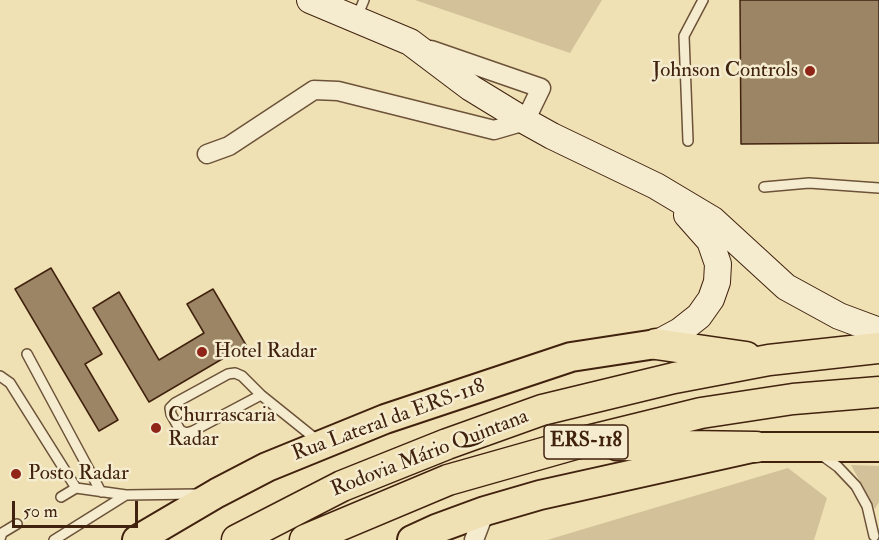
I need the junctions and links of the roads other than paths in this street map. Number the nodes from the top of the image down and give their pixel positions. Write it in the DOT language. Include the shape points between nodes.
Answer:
graph roads {
  1 [pos="310,0"];
  2 [pos="703,0"];
  3 [pos="360,10"];
  4 [pos="410,42"];
  5 [pos="525,121"];
  6 [pos="688,141"];
  7 [pos="207,154"];
  8 [pos="656,186"];
  9 [pos="764,187"];
  10 [pos="879,188"];
  11 [pos="879,331"];
  12 [pos="656,344"];
  13 [pos="879,348"];
  14 [pos="27,354"];
  15 [pos="770,360"];
  16 [pos="0,376"];
  17 [pos="879,392"];
  18 [pos="261,395"];
  19 [pos="575,444"];
  20 [pos="318,446"];
  21 [pos="756,447"];
  22 [pos="879,447"];
  23 [pos="811,448"];
  24 [pos="76,488"];
  25 [pos="101,492"];
  26 [pos="217,494"];
  27 [pos="126,495"];
  28 [pos="61,497"];
  29 [pos="485,511"];
  30 [pos="17,524"];
  31 [pos="879,525"];
  32 [pos="872,538"];
  33 [pos="0,539"];
  34 [pos="54,540"];
  35 [pos="137,540"];
  36 [pos="237,540"];
  37 [pos="305,540"];
  38 [pos="412,540"];
  39 [pos="474,540"];
  1 -- 3 [label="main road"];
  2 -- 6 [label="lane" via="684,36"];
  3 -- 4 [label="main road"];
  4 -- 5 [label="main road" via="471,88"];
  4 -- 5 [label="street" via="541,88"];
  5 -- 7 [label="street" via="494,130 338,91 314,90 230,146"];
  5 -- 8 [label="main road"];
  8 -- 11 [label="main road" via="713,220 786,287 839,316"];
  8 -- 12 [label="main road" via="710,241 718,264 711,299 699,316"];
  9 -- 10 [label="lane" via="809,183"];
  12 -- 15 [label="highway"];
  12 -- 20 [label="main road, Rua Lateral da ERS-118" via="571,357 385,419"];
  13 -- 15 [label="highway, Rodovia Mário Quintana / ERS-118"];
  14 -- 25 [label="lane"];
  15 -- 36 [label="highway, Rodovia Mário Quintana / ERS-118" via="542,410 342,486"];
  16 -- 24 [label="lane" via="10,382"];
  17 -- 19 [label="highway, Rodovia Mário Quintana / ERS-118" via="794,399 701,414"];
  18 -- 18 [label="lane" via="242,376 228,374 175,403 171,414 186,433"];
  18 -- 20 [label="lane" via="312,436"];
  19 -- 21 [label="highway"];
  19 -- 37 [label="highway, Rodovia Mário Quintana / ERS-118" via="448,480"];
  20 -- 26 [label="main road, Rua Lateral da ERS-118"];
  21 -- 23 [label="main road"];
  21 -- 29 [label="main road"];
  22 -- 23 [label="main road"];
  23 -- 32 [label="lane" via="856,486 867,506"];
  24 -- 25 [label="lane"];
  24 -- 28 [label="lane"];
  25 -- 27 [label="lane"];
  26 -- 27 [label="lane"];
  26 -- 35 [label="main road, Rua Lateral da ERS-118"];
  27 -- 34 [label="lane"];
  29 -- 38 [label="main road"];
  29 -- 39 [label="street"];
  30 -- 33 [label="lane" via="2,533"];
  31 -- 32 [label="lane"];
}
